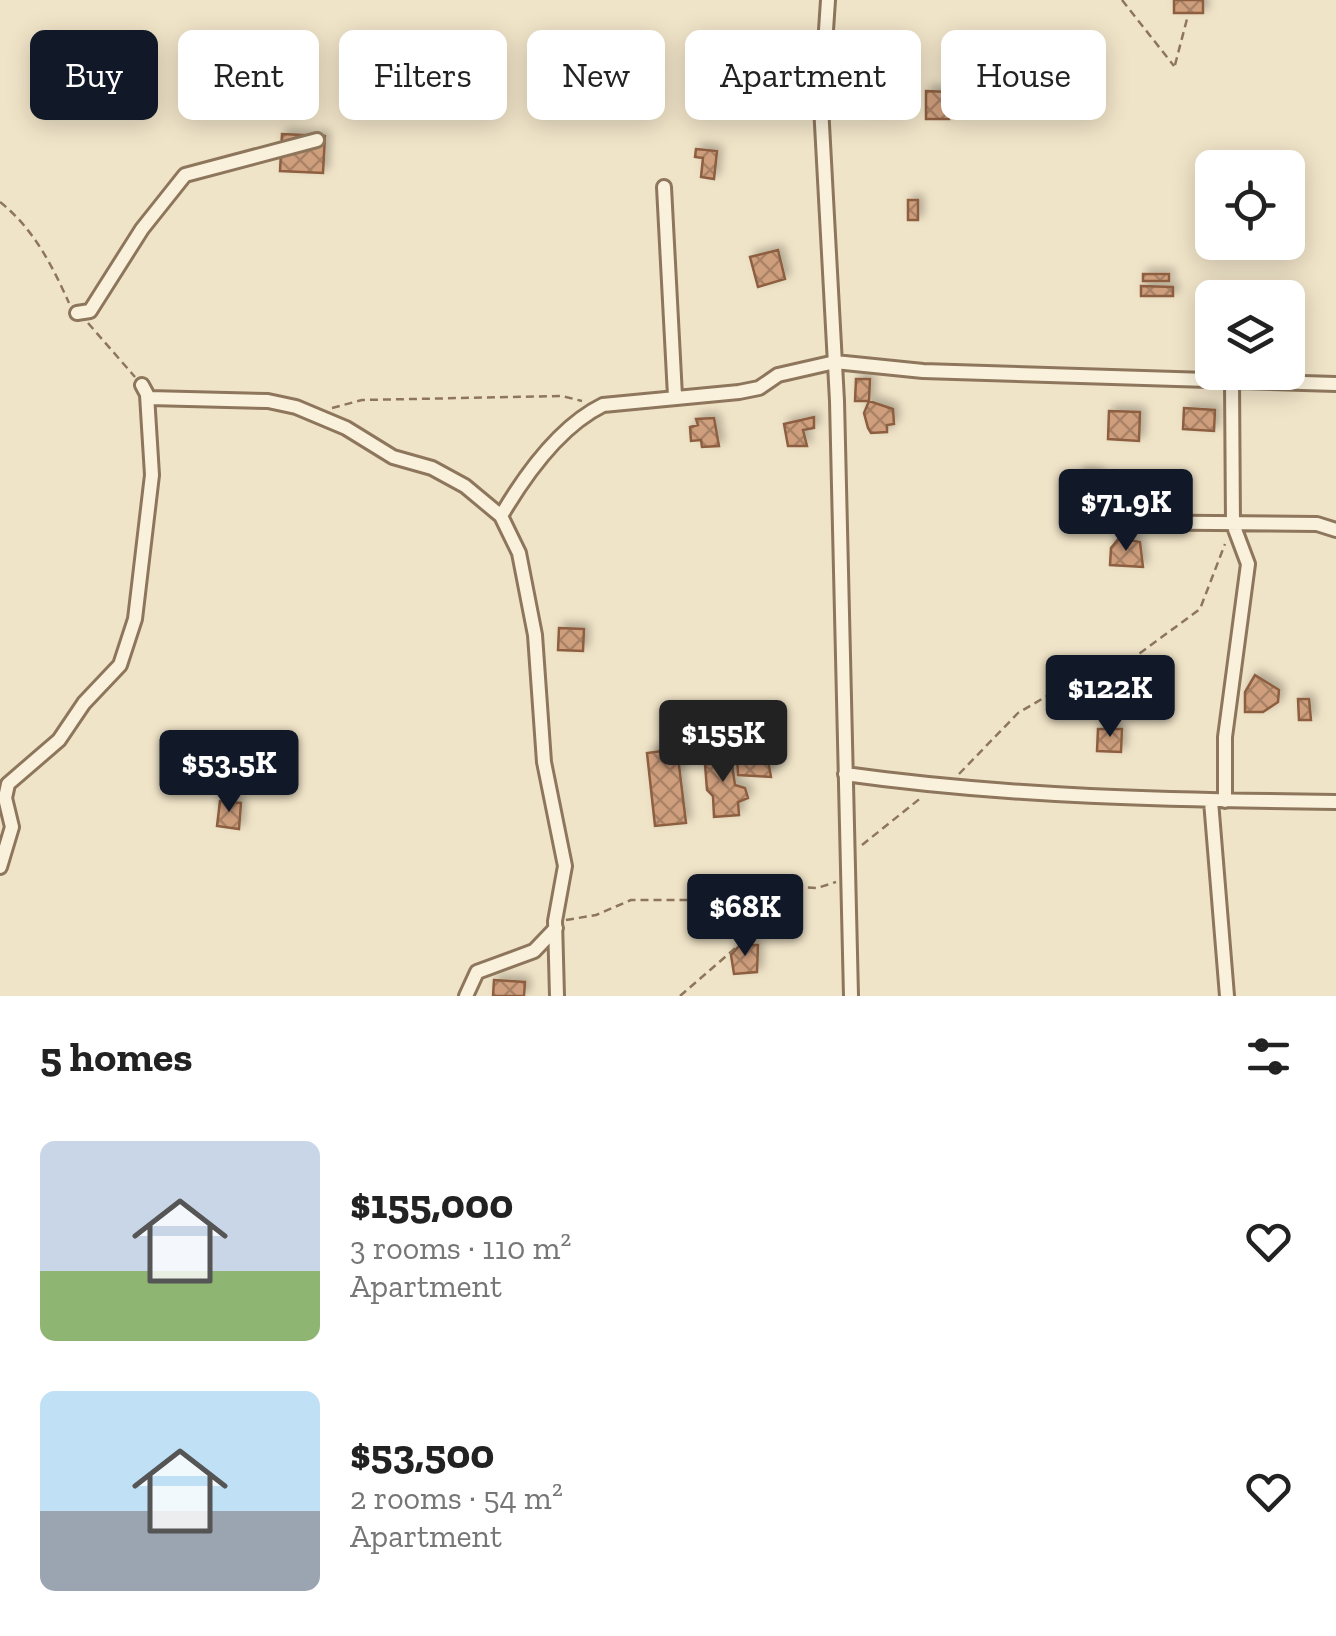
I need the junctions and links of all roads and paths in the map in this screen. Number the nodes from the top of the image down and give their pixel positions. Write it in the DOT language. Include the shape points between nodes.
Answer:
graph roads {
  1 [pos="828,0"];
  2 [pos="1122,0"];
  3 [pos="1187,19"];
  4 [pos="317,140"];
  5 [pos="664,187"];
  6 [pos="0,202"];
  7 [pos="77,313"];
  8 [pos="835,362"];
  9 [pos="1195,380"];
  10 [pos="1305,383"];
  11 [pos="1336,384"];
  12 [pos="144,390"];
  13 [pos="1232,390"];
  14 [pos="675,396"];
  15 [pos="603,405"];
  16 [pos="306,411"];
  17 [pos="501,516"];
  18 [pos="1101,522"];
  19 [pos="1234,524"];
  20 [pos="1336,530"];
  21 [pos="846,774"];
  22 [pos="937,787"];
  23 [pos="1218,801"];
  24 [pos="1336,802"];
  25 [pos="850,866"];
  26 [pos="0,867"];
  27 [pos="806,887"];
  28 [pos="556,925"];
  29 [pos="684,995"];
  30 [pos="466,996"];
  31 [pos="557,996"];
  32 [pos="851,996"];
  33 [pos="1227,996"];
  1 -- 8 [label="street" via="821,106"];
  2 -- 3 [label="path" via="1174,66"];
  4 -- 7 [label="street" via="186,175 90,311"];
  5 -- 14 [label="street"];
  6 -- 7 [label="path" via="52,264"];
  7 -- 12 [label="path"];
  8 -- 9 [label="street"];
  8 -- 14 [label="street" via="749,390"];
  8 -- 21 [label="street"];
  10 -- 11 [label="street"];
  12 -- 16 [label="street" via="149,398 268,402"];
  12 -- 26 [label="street" via="152,475 135,618 120,665 59,740 8,784 12,826"];
  13 -- 19 [label="street"];
  14 -- 15 [label="street"];
  15 -- 16 [label="path" via="562,396 362,400"];
  15 -- 17 [label="street" via="584,414 547,452"];
  16 -- 17 [label="street" via="448,477"];
  17 -- 28 [label="street" via="518,553 534,635 544,762 564,866"];
  18 -- 19 [label="street"];
  19 -- 20 [label="street"];
  19 -- 22 [label="path" via="1200,609 1132,659 1081,676 1018,714 970,765"];
  19 -- 23 [label="street" via="1248,564"];
  21 -- 22 [label="street"];
  21 -- 25 [label="street"];
  22 -- 23 [label="street"];
  22 -- 25 [label="path"];
  23 -- 24 [label="street"];
  23 -- 33 [label="street"];
  25 -- 27 [label="path" via="831,885"];
  25 -- 32 [label="street"];
  27 -- 28 [label="path" via="631,900"];
  27 -- 29 [label="path" via="754,922 747,938"];
  28 -- 30 [label="street" via="534,950 477,972"];
  28 -- 31 [label="street"];
}
